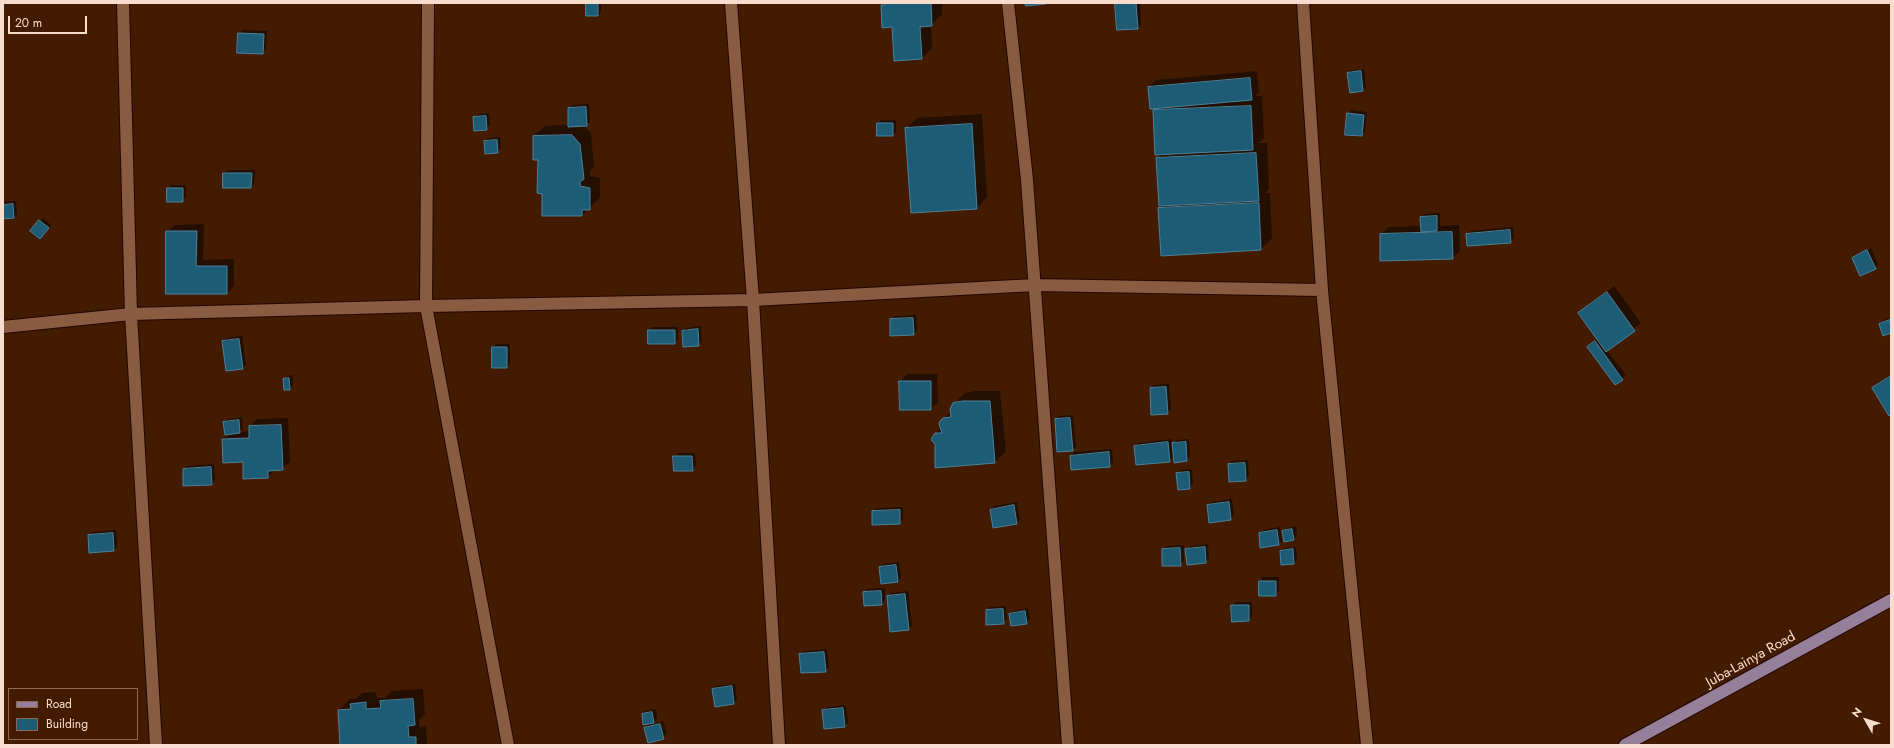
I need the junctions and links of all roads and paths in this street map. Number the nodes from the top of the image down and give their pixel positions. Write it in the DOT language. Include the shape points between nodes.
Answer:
graph roads {
  1 [pos="123,3"];
  2 [pos="428,3"];
  3 [pos="731,3"];
  4 [pos="1008,3"];
  5 [pos="1303,3"];
  6 [pos="1035,285"];
  7 [pos="1322,290"];
  8 [pos="753,300"];
  9 [pos="426,306"];
  10 [pos="131,314"];
  11 [pos="3,327"];
  12 [pos="1891,600"];
  13 [pos="156,745"];
  14 [pos="508,745"];
  15 [pos="779,745"];
  16 [pos="1068,745"];
  17 [pos="1367,745"];
  18 [pos="1625,745"];
  1 -- 10 [label="street"];
  2 -- 9 [label="street"];
  3 -- 8 [label="street"];
  4 -- 6 [label="street" via="1027,180"];
  5 -- 7 [label="street"];
  6 -- 7 [label="street"];
  6 -- 8 [label="street"];
  6 -- 16 [label="street"];
  7 -- 17 [label="street"];
  8 -- 9 [label="street"];
  8 -- 15 [label="street"];
  9 -- 10 [label="street"];
  9 -- 14 [label="street"];
  10 -- 11 [label="street"];
  10 -- 13 [label="street"];
  12 -- 18 [label="main road, Juba-Lainya Road"];
}
